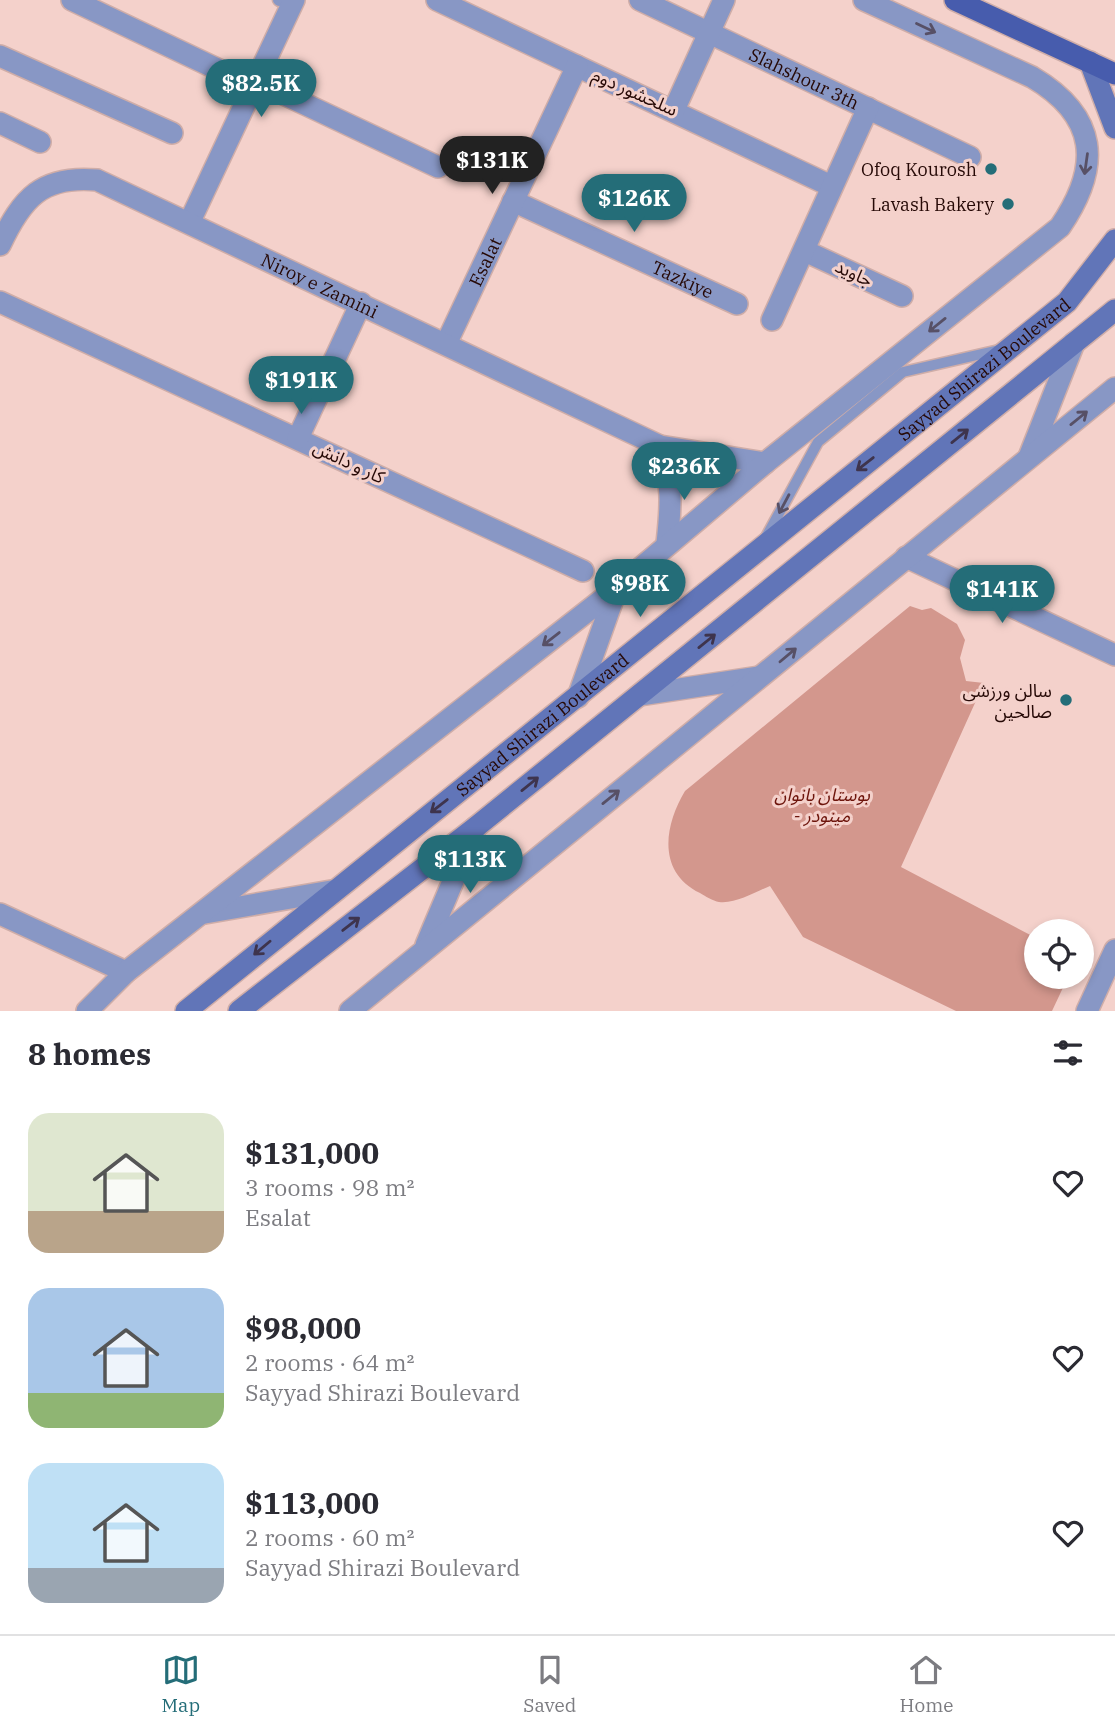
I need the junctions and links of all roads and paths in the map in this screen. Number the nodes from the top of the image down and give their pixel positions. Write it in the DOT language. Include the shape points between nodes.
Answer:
graph roads {
  1 [pos="72,0"];
  2 [pos="294,0"];
  3 [pos="437,0"];
  4 [pos="640,0"];
  5 [pos="724,0"];
  6 [pos="864,0"];
  7 [pos="955,0"];
  8 [pos="95,5"];
  9 [pos="894,7"];
  10 [pos="709,33"];
  11 [pos="0,56"];
  12 [pos="1090,62"];
  13 [pos="577,66"];
  14 [pos="1115,74"];
  15 [pos="255,83"];
  16 [pos="868,108"];
  17 [pos="674,110"];
  18 [pos="0,123"];
  19 [pos="1115,128"];
  20 [pos="172,133"];
  21 [pos="40,142"];
  22 [pos="970,157"];
  23 [pos="438,167"];
  24 [pos="831,186"];
  25 [pos="513,201"];
  26 [pos="190,221"];
  27 [pos="1115,240"];
  28 [pos="0,245"];
  29 [pos="805,251"];
  30 [pos="902,296"];
  31 [pos="0,302"];
  32 [pos="361,303"];
  33 [pos="737,304"];
  34 [pos="1115,310"];
  35 [pos="772,320"];
  36 [pos="1074,343"];
  37 [pos="446,344"];
  38 [pos="1008,348"];
  39 [pos="1115,388"];
  40 [pos="298,438"];
  41 [pos="660,446"];
  42 [pos="1028,459"];
  43 [pos="765,463"];
  44 [pos="667,543"];
  45 [pos="761,547"];
  46 [pos="906,557"];
  47 [pos="583,571"];
  48 [pos="617,588"];
  49 [pos="1115,655"];
  50 [pos="761,677"];
  51 [pos="640,695"];
  52 [pos="578,698"];
  53 [pos="476,827"];
  54 [pos="331,891"];
  55 [pos="204,913"];
  56 [pos="0,914"];
  57 [pos="425,947"];
  58 [pos="1115,950"];
  59 [pos="127,972"];
  60 [pos="87,1011"];
  61 [pos="186,1011"];
  62 [pos="239,1011"];
  63 [pos="350,1011"];
  64 [pos="1087,1011"];
  1 -- 8 [label="street"];
  2 -- 15 [label="street"];
  3 -- 13 [label="street, سلحشور دوم"];
  4 -- 10 [label="street, Slahshour 3th"];
  5 -- 10 [label="street"];
  6 -- 9 [label="street"];
  7 -- 12 [label="main road"];
  8 -- 15 [label="street"];
  9 -- 43 [label="street, one-way" via="1051,88 1085,127 1089,159 1075,205 1060,227"];
  10 -- 16 [label="street, Slahshour 3th"];
  10 -- 17 [label="street"];
  11 -- 20 [label="street"];
  12 -- 14 [label="main road"];
  12 -- 19 [label="main road"];
  13 -- 17 [label="street, سلحشور دوم"];
  13 -- 25 [label="street, Esalat"];
  15 -- 23 [label="street"];
  15 -- 26 [label="street"];
  16 -- 22 [label="street, Slahshour 3th"];
  16 -- 24 [label="street"];
  17 -- 24 [label="street, سلحشور دوم"];
  18 -- 21 [label="street"];
  24 -- 29 [label="street"];
  25 -- 33 [label="street, Tazkiye"];
  25 -- 37 [label="street, Esalat"];
  26 -- 28 [label="street, Niroy e Zamini" via="116,187 78,178 58,181 24,202"];
  26 -- 32 [label="street, Niroy e Zamini"];
  27 -- 38 [label="main road, Sayyad Shirazi Boulevard" via="1067,302"];
  29 -- 30 [label="street, جاوید"];
  29 -- 35 [label="street"];
  31 -- 40 [label="street, کار و دانش"];
  32 -- 37 [label="street, Niroy e Zamini"];
  32 -- 40 [label="street"];
  34 -- 36 [label="main road"];
  36 -- 42 [label="street"];
  51 -- 36 [label="main road, one-way"];
  37 -- 41 [label="street, Niroy e Zamini"];
  38 -- 45 [label="main road, Sayyad Shirazi Boulevard, one-way"];
  38 -- 45 [label="lane, one-way" via="904,372 818,442"];
  42 -- 39 [label="street, one-way"];
  40 -- 47 [label="street, کار و دانش"];
  41 -- 43 [label="street, Niroy e Zamini"];
  41 -- 44 [label="street" via="670,471"];
  42 -- 46 [label="street"];
  43 -- 44 [label="street"];
  44 -- 48 [label="street"];
  45 -- 52 [label="main road, Sayyad Shirazi Boulevard"];
  46 -- 49 [label="street"];
  50 -- 46 [label="street, one-way"];
  48 -- 52 [label="street"];
  48 -- 55 [label="street, one-way"];
  50 -- 51 [label="street"];
  57 -- 50 [label="street, one-way"];
  53 -- 51 [label="main road, one-way"];
  52 -- 54 [label="main road, Sayyad Shirazi Boulevard, one-way"];
  53 -- 57 [label="street"];
  62 -- 53 [label="main road, one-way"];
  54 -- 55 [label="street"];
  54 -- 61 [label="main road, Sayyad Shirazi Boulevard, one-way"];
  55 -- 59 [label="street"];
  56 -- 59 [label="street"];
  57 -- 63 [label="street"];
  58 -- 64 [label="street"];
  59 -- 60 [label="street"];
}
